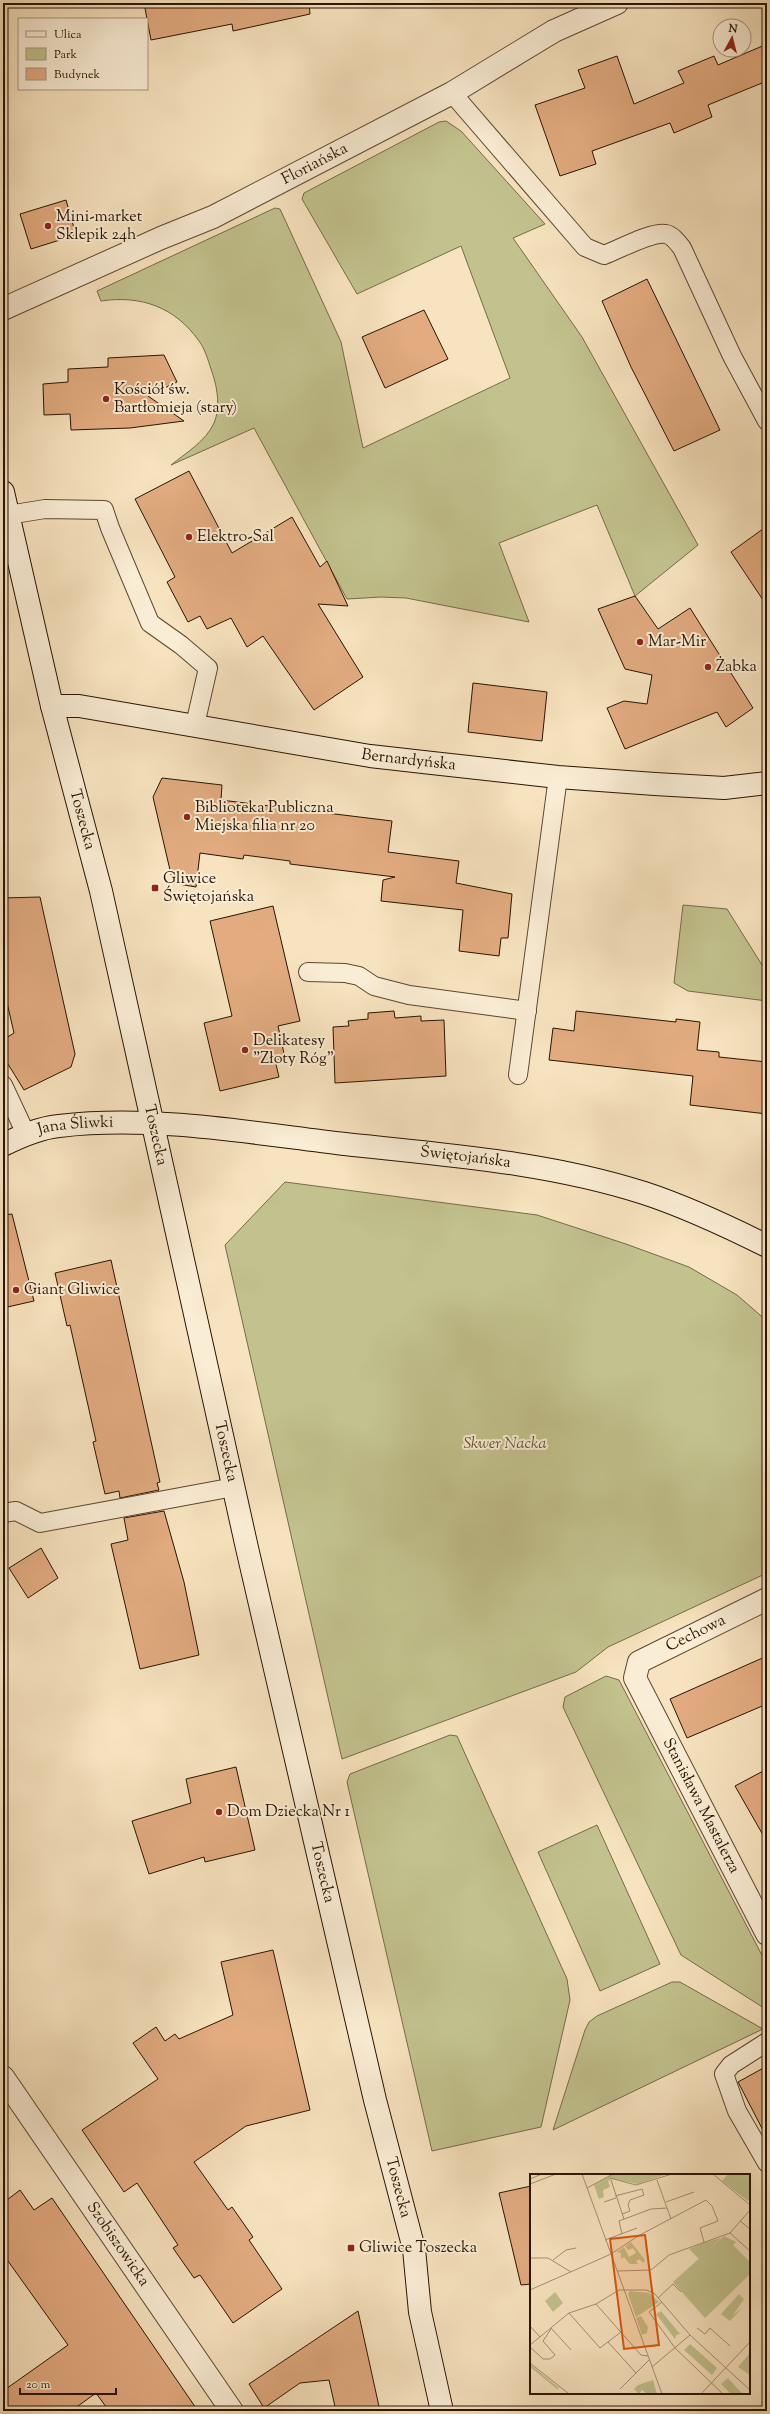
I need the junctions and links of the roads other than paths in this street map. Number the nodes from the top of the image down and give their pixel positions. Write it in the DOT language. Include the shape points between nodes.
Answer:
graph roads {
  1 [pos="617,3"];
  2 [pos="452,93"];
  3 [pos="3,309"];
  4 [pos="767,421"];
  5 [pos="3,492"];
  6 [pos="8,515"];
  7 [pos="52,706"];
  8 [pos="195,725"];
  9 [pos="558,777"];
  10 [pos="767,782"];
  11 [pos="308,972"];
  12 [pos="527,1012"];
  13 [pos="518,1075"];
  14 [pos="3,1085"];
  15 [pos="152,1122"];
  16 [pos="26,1134"];
  17 [pos="3,1145"];
  18 [pos="767,1246"];
  19 [pos="234,1487"];
  20 [pos="3,1513"];
  21 [pos="767,1599"];
  22 [pos="635,1678"];
  23 [pos="767,1934"];
  24 [pos="767,2042"];
  25 [pos="3,2077"];
  26 [pos="767,2163"];
  27 [pos="232,2411"];
  28 [pos="442,2411"];
  1 -- 2 [label="street, Floriańska" via="554,31"];
  2 -- 3 [label="street, Floriańska" via="213,217"];
  2 -- 4 [label="lane" via="585,247 604,255 657,234 667,234 676,241 682,248 732,356"];
  5 -- 6 [label="street, Toszecka"];
  6 -- 7 [label="street, Toszecka"];
  6 -- 8 [label="lane" via="44,509 104,510 150,622 208,668"];
  7 -- 8 [label="street, Bernardyńska" via="79,706"];
  7 -- 15 [label="street, Toszecka" via="101,891"];
  8 -- 9 [label="street, Bernardyńska" via="370,756"];
  9 -- 10 [label="street, Bernardyńska" via="724,788"];
  9 -- 12 [label="lane"];
  11 -- 12 [label="lane" via="345,973 359,976 374,986 409,995"];
  12 -- 13 [label="lane"];
  14 -- 16 [label="lane"];
  15 -- 16 [label="street, Jana Śliwki" via="58,1126"];
  15 -- 18 [label="street, Świętojańska" via="503,1162 581,1176 644,1193 700,1214"];
  15 -- 19 [label="street, Toszecka"];
  16 -- 17 [label="street, Jana Śliwki"];
  19 -- 20 [label="lane" via="40,1523 16,1512"];
  19 -- 28 [label="street, Toszecka" via="375,2100 414,2249 420,2312"];
  21 -- 22 [label="street, Cechowa" via="639,1662"];
  22 -- 23 [label="street, Stanisława Mastalerza"];
  24 -- 26 [label="lane" via="731,2065 724,2074 737,2111"];
  25 -- 27 [label="street, Szobiszowicka"];
}
